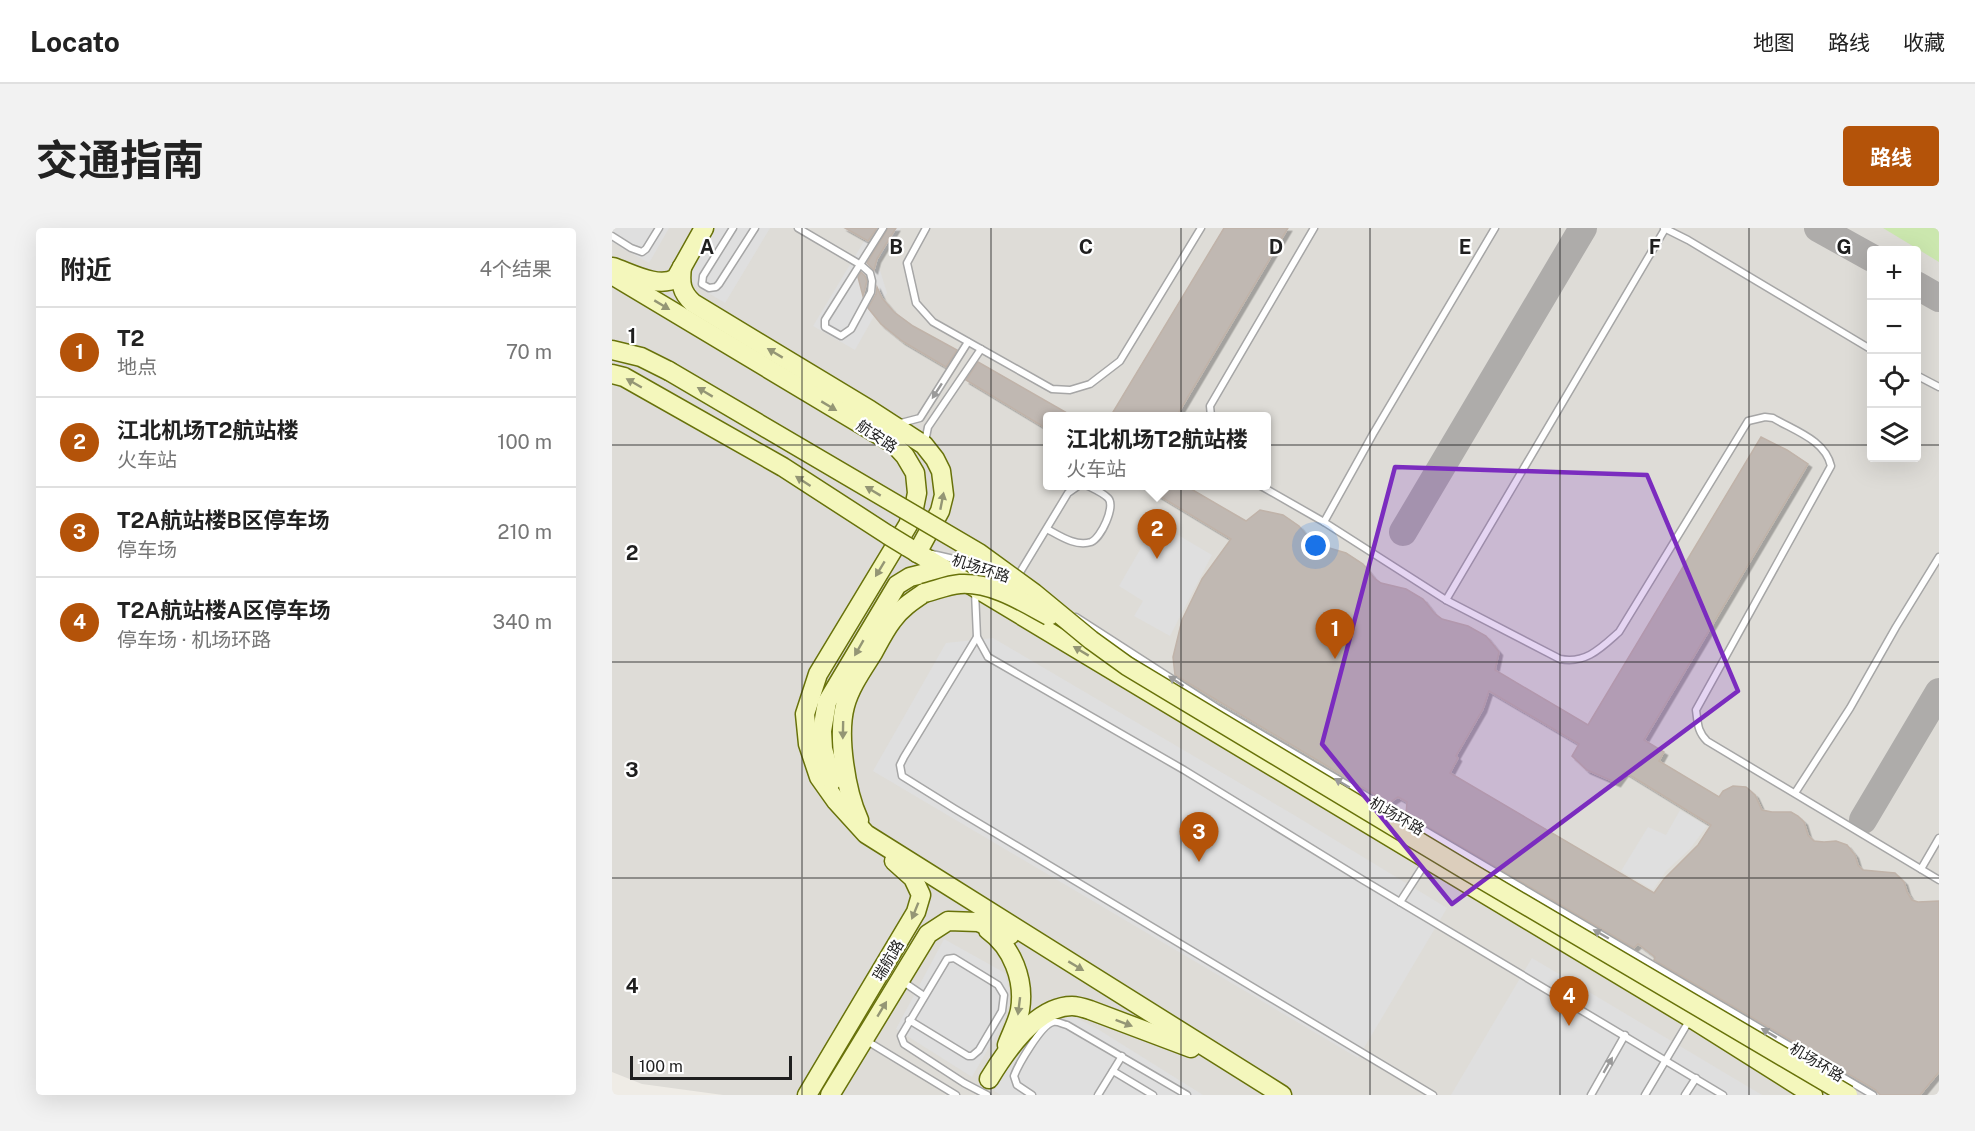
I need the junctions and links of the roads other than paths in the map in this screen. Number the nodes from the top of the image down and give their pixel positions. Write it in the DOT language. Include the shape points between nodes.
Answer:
graph roads {
  1 [pos="659,228"];
  2 [pos="704,228"];
  3 [pos="733,228"];
  4 [pos="755,228"];
  5 [pos="798,228"];
  6 [pos="883,228"];
  7 [pos="926,228"];
  8 [pos="1201,228"];
  9 [pos="1314,228"];
  10 [pos="1495,228"];
  11 [pos="1665,228"];
  12 [pos="612,236"];
  13 [pos="861,265"];
  14 [pos="612,267"];
  15 [pos="682,267"];
  16 [pos="612,275"];
  17 [pos="968,342"];
  18 [pos="1867,347"];
  19 [pos="981,349"];
  20 [pos="612,350"];
  21 [pos="612,374"];
  22 [pos="1921,377"];
  23 [pos="1939,387"];
  24 [pos="1211,412"];
  25 [pos="893,425"];
  26 [pos="924,445"];
  27 [pos="1072,490"];
  28 [pos="1095,490"];
  29 [pos="1268,490"];
  30 [pos="1324,522"];
  31 [pos="1047,529"];
  32 [pos="911,550"];
  33 [pos="1939,557"];
  34 [pos="942,569"];
  35 [pos="1016,579"];
  36 [pos="975,588"];
  37 [pos="1446,600"];
  38 [pos="1078,630"];
  39 [pos="977,637"];
  40 [pos="1795,793"];
  41 [pos="836,801"];
  42 [pos="866,834"];
  43 [pos="1939,838"];
  44 [pos="1428,860"];
  45 [pos="920,867"];
  46 [pos="1921,869"];
  47 [pos="1939,880"];
  48 [pos="1400,902"];
  49 [pos="978,922"];
  50 [pos="1050,951"];
  51 [pos="900,980"];
  52 [pos="924,996"];
  53 [pos="1691,1018"];
  54 [pos="909,1020"];
  55 [pos="1625,1035"];
  56 [pos="864,1039"];
  57 [pos="1003,1056"];
  58 [pos="1122,1056"];
  59 [pos="1666,1060"];
  60 [pos="1226,1062"];
  61 [pos="1113,1071"];
  62 [pos="1696,1078"];
  63 [pos="988,1087"];
  64 [pos="1809,1094"];
  65 [pos="807,1095"];
  66 [pos="830,1095"];
  67 [pos="956,1095"];
  68 [pos="1032,1095"];
  69 [pos="1098,1095"];
  70 [pos="1153,1095"];
  71 [pos="1187,1095"];
  72 [pos="1282,1095"];
  73 [pos="1433,1095"];
  74 [pos="1592,1095"];
  75 [pos="1645,1095"];
  76 [pos="1685,1095"];
  77 [pos="1723,1095"];
  78 [pos="1848,1095"];
  79 [pos="1873,1095"];
  1 -- 12 [label="lane" via="642,252"];
  2 -- 15 [label="street"];
  3 -- 4 [label="lane" via="703,276 702,284 710,288 719,284"];
  5 -- 13 [label="lane"];
  6 -- 13 [label="lane"];
  7 -- 17 [label="lane" via="907,263 916,303 933,322"];
  8 -- 19 [label="lane" via="1120,361 1090,384 1070,390 1052,389"];
  9 -- 24 [label="lane" via="1210,406"];
  10 -- 30 [label="lane"];
  11 -- 18 [label="lane"];
  11 -- 37 [label="lane"];
  13 -- 13 [label="lane" via="870,273 871,292 851,329 841,336 824,324"];
  14 -- 15 [label="street" via="662,282 676,278"];
  25 -- 15 [label="street, 航安路, one-way" via="693,303 681,290"];
  16 -- 41 [label="street, 航安路, one-way" via="894,444 915,473 917,493 908,525 818,674 806,714 808,744 819,777"];
  17 -- 19 [label="lane"];
  17 -- 25 [label="lane, one-way" via="920,418"];
  19 -- 26 [label="lane" via="928,427"];
  38 -- 20 [label="street, one-way, bridge" via="979,553 669,370"];
  32 -- 21 [label="street, one-way, bridge" via="783,467 624,377"];
  22 -- 23 [label="lane"];
  25 -- 26 [label="street, 航安路"];
  32 -- 26 [label="street, 航安路, one-way" via="940,511 944,495 941,471"];
  27 -- 31 [label="lane"];
  28 -- 31 [label="lane" via="1111,504 1097,538 1090,542 1073,541"];
  29 -- 30 [label="lane"];
  30 -- 37 [label="lane"];
  31 -- 35 [label="lane"];
  32 -- 34 [label="street, 机场环路"];
  32 -- 35 [label="lane, 机场环路" via="963,561"];
  33 -- 40 [label="lane"];
  34 -- 36 [label="street, 机场环路"];
  34 -- 41 [label="street, one-way" via="910,577 897,585 827,702 823,749"];
  79 -- 35 [label="lane, 机场环路, one-way" via="1217,708"];
  36 -- 39 [label="lane"];
  44 -- 36 [label="street, 机场环路, one-way"];
  37 -- 40 [label="lane" via="1560,659 1583,659 1619,632 1748,421 1773,418 1821,445 1831,466 1696,710 1697,728 1707,741"];
  38 -- 42 [label="street, one-way, bridge" via="1006,594 963,584 924,593 905,606 892,620 844,707 846,777 854,809"];
  38 -- 78 [label="street, 机场环路, bridge" via="1127,666"];
  39 -- 48 [label="lane" via="988,657 1184,770"];
  39 -- 73 [label="lane" via="904,757 900,765 902,776"];
  40 -- 46 [label="lane"];
  41 -- 42 [label="street"];
  42 -- 45 [label="street"];
  42 -- 65 [label="street, 瑞航路, one-way" via="913,878 921,894 916,912"];
  43 -- 46 [label="lane"];
  44 -- 48 [label="lane"];
  44 -- 53 [label="street, 机场环路"];
  45 -- 49 [label="street"];
  45 -- 50 [label="street"];
  46 -- 47 [label="lane"];
  48 -- 55 [label="lane"];
  49 -- 50 [label="street"];
  49 -- 51 [label="street, 瑞航路" via="948,921 928,934"];
  49 -- 57 [label="street, one-way" via="1000,938 1014,962 1020,985 1020,1010"];
  50 -- 60 [label="street, one-way"];
  51 -- 52 [label="lane"];
  56 -- 51 [label="street, 瑞航路, one-way"];
  52 -- 54 [label="lane"];
  52 -- 54 [label="lane" via="944,962 954,958 998,986 1004,1002 972,1056"];
  53 -- 59 [label="lane"];
  53 -- 64 [label="street, 机场环路"];
  54 -- 63 [label="lane" via="901,1036 904,1044 964,1083"];
  55 -- 59 [label="lane"];
  74 -- 55 [label="lane, one-way"];
  56 -- 66 [label="street, 瑞航路"];
  56 -- 67 [label="lane"];
  57 -- 60 [label="street, one-way" via="1038,1020 1055,1008 1073,1006"];
  57 -- 63 [label="street"];
  58 -- 61 [label="lane"];
  58 -- 68 [label="lane" via="1067,1025 1052,1023 1038,1034 1014,1076 1017,1085"];
  58 -- 71 [label="lane"];
  59 -- 62 [label="lane"];
  59 -- 75 [label="lane"];
  60 -- 72 [label="street"];
  61 -- 69 [label="lane"];
  61 -- 70 [label="lane"];
  62 -- 76 [label="lane"];
  62 -- 77 [label="lane"];
}
